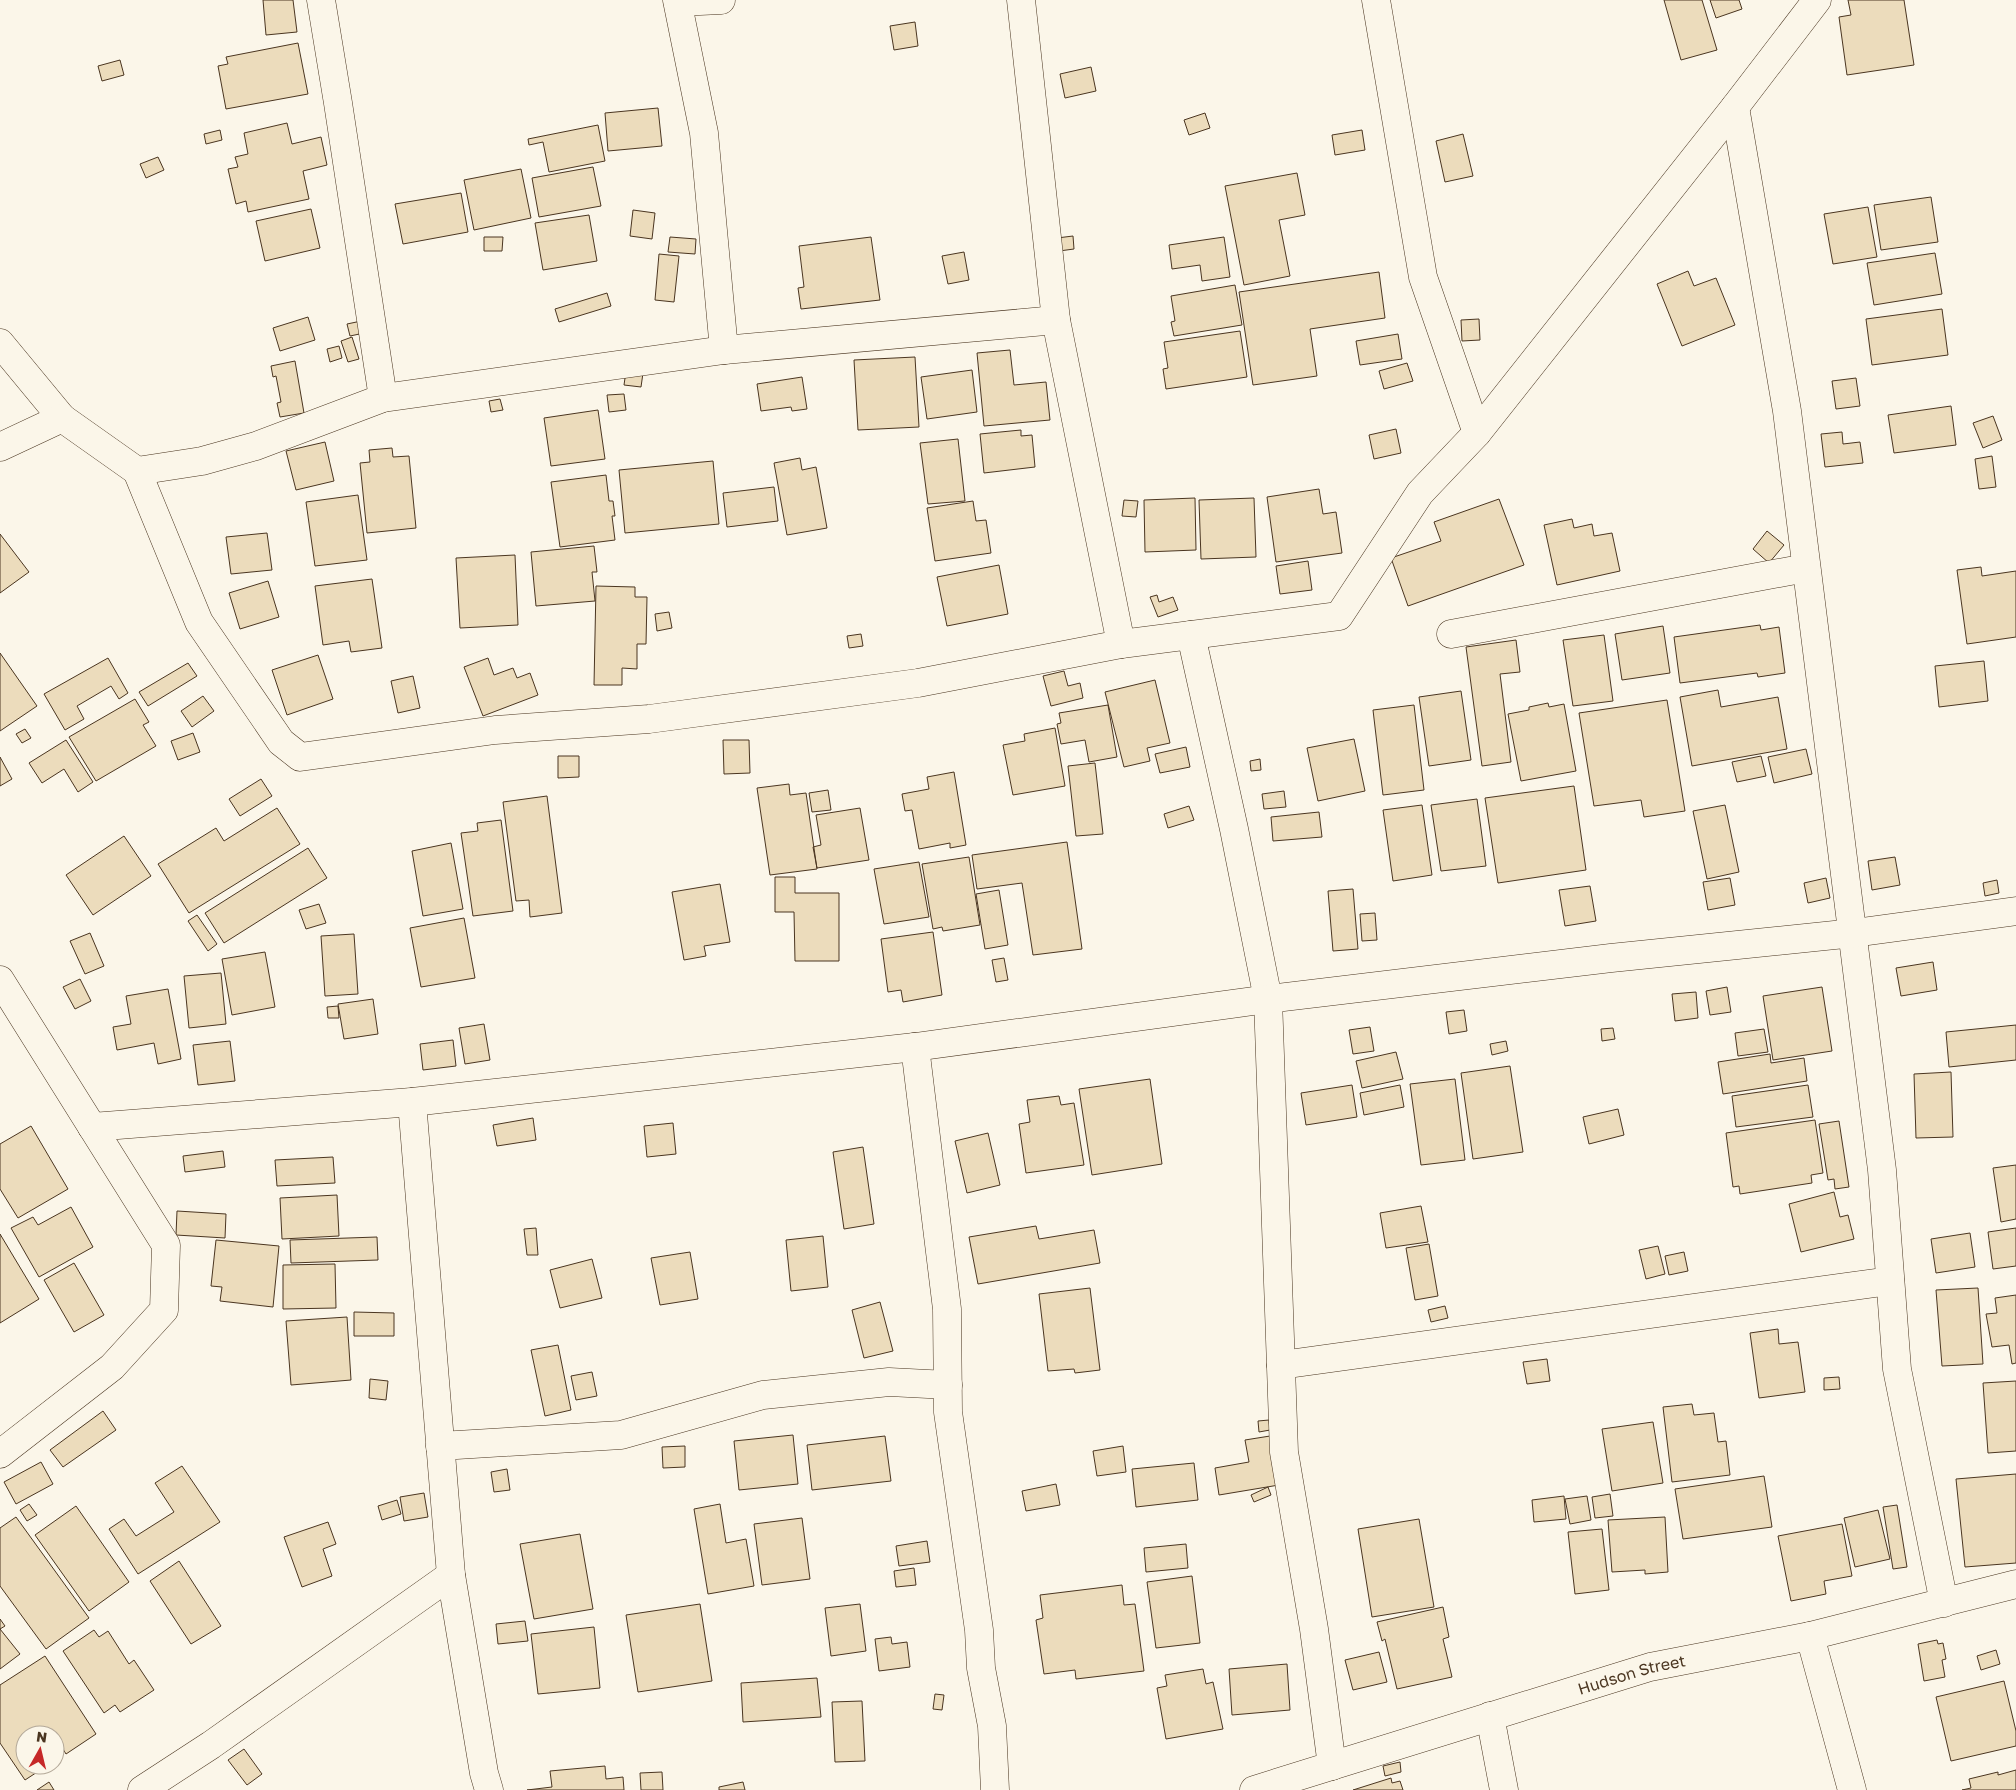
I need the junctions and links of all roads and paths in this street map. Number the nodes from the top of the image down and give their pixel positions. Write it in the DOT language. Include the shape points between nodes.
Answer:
graph roads {
  1 [pos="321,0"];
  2 [pos="722,0"];
  3 [pos="1022,0"];
  4 [pos="1376,0"];
  5 [pos="1817,0"];
  6 [pos="678,1"];
  7 [pos="1735,107"];
  8 [pos="1056,320"];
  9 [pos="0,343"];
  10 [pos="724,350"];
  11 [pos="382,398"];
  12 [pos="62,418"];
  13 [pos="1477,433"];
  14 [pos="0,447"];
  15 [pos="137,471"];
  16 [pos="1806,568"];
  17 [pos="1451,634"];
  18 [pos="1191,635"];
  19 [pos="1121,644"];
  20 [pos="2016,911"];
  21 [pos="1854,933"];
  22 [pos="0,980"];
  23 [pos="1268,999"];
  24 [pos="915,1047"];
  25 [pos="412,1102"];
  26 [pos="92,1127"];
  27 [pos="1890,1281"];
  28 [pos="1281,1365"];
  29 [pos="948,1384"];
  30 [pos="440,1446"];
  31 [pos="0,1454"];
  32 [pos="451,1574"];
  33 [pos="2016,1584"];
  34 [pos="1944,1603"];
  35 [pos="1810,1636"];
  36 [pos="1490,1716"];
  37 [pos="1332,1766"];
  38 [pos="142,1790"];
  39 [pos="489,1790"];
  40 [pos="995,1790"];
  41 [pos="1254,1790"];
  42 [pos="1504,1790"];
  43 [pos="1852,1790"];
  1 -- 11 [label="street"];
  2 -- 6 [label="street"];
  3 -- 8 [label="street"];
  4 -- 13 [label="street" via="1423,277"];
  5 -- 7 [label="street"];
  6 -- 10 [label="street" via="704,133"];
  7 -- 13 [label="street"];
  7 -- 16 [label="street" via="1787,410"];
  8 -- 10 [label="street"];
  8 -- 19 [label="street"];
  9 -- 12 [label="street"];
  10 -- 11 [label="street"];
  11 -- 15 [label="street" via="256,446 202,462"];
  12 -- 14 [label="street"];
  12 -- 15 [label="street"];
  13 -- 18 [label="street" via="1420,493 1339,616"];
  15 -- 19 [label="street" via="199,622 281,742 300,757 495,730 649,719 918,683"];
  16 -- 17 [label="street"];
  16 -- 21 [label="street"];
  18 -- 19 [label="street"];
  18 -- 23 [label="street"];
  20 -- 21 [label="street"];
  21 -- 23 [label="street"];
  21 -- 27 [label="street" via="1882,1170"];
  22 -- 26 [label="street"];
  23 -- 24 [label="street"];
  23 -- 28 [label="street"];
  24 -- 25 [label="street"];
  24 -- 29 [label="street" via="947,1309"];
  25 -- 26 [label="street"];
  25 -- 30 [label="street"];
  26 -- 31 [label="street" via="166,1245 164,1310 112,1367"];
  27 -- 28 [label="street"];
  27 -- 34 [label="street" via="1897,1369"];
  28 -- 37 [label="street" via="1284,1452 1314,1629"];
  29 -- 30 [label="street" via="889,1382 762,1395 621,1435"];
  29 -- 40 [label="street" via="948,1412 979,1630 981,1668 992,1726"];
  30 -- 32 [label="street"];
  32 -- 38 [label="street" via="211,1745"];
  32 -- 39 [label="street"];
  33 -- 34 [label="street, Hudson Street"];
  34 -- 35 [label="street, Hudson Street"];
  35 -- 36 [label="street, Hudson Street" via="1650,1667"];
  35 -- 43 [label="street"];
  36 -- 37 [label="street, Hudson Street"];
  36 -- 42 [label="street"];
  37 -- 41 [label="street, Hudson Street"];
}
